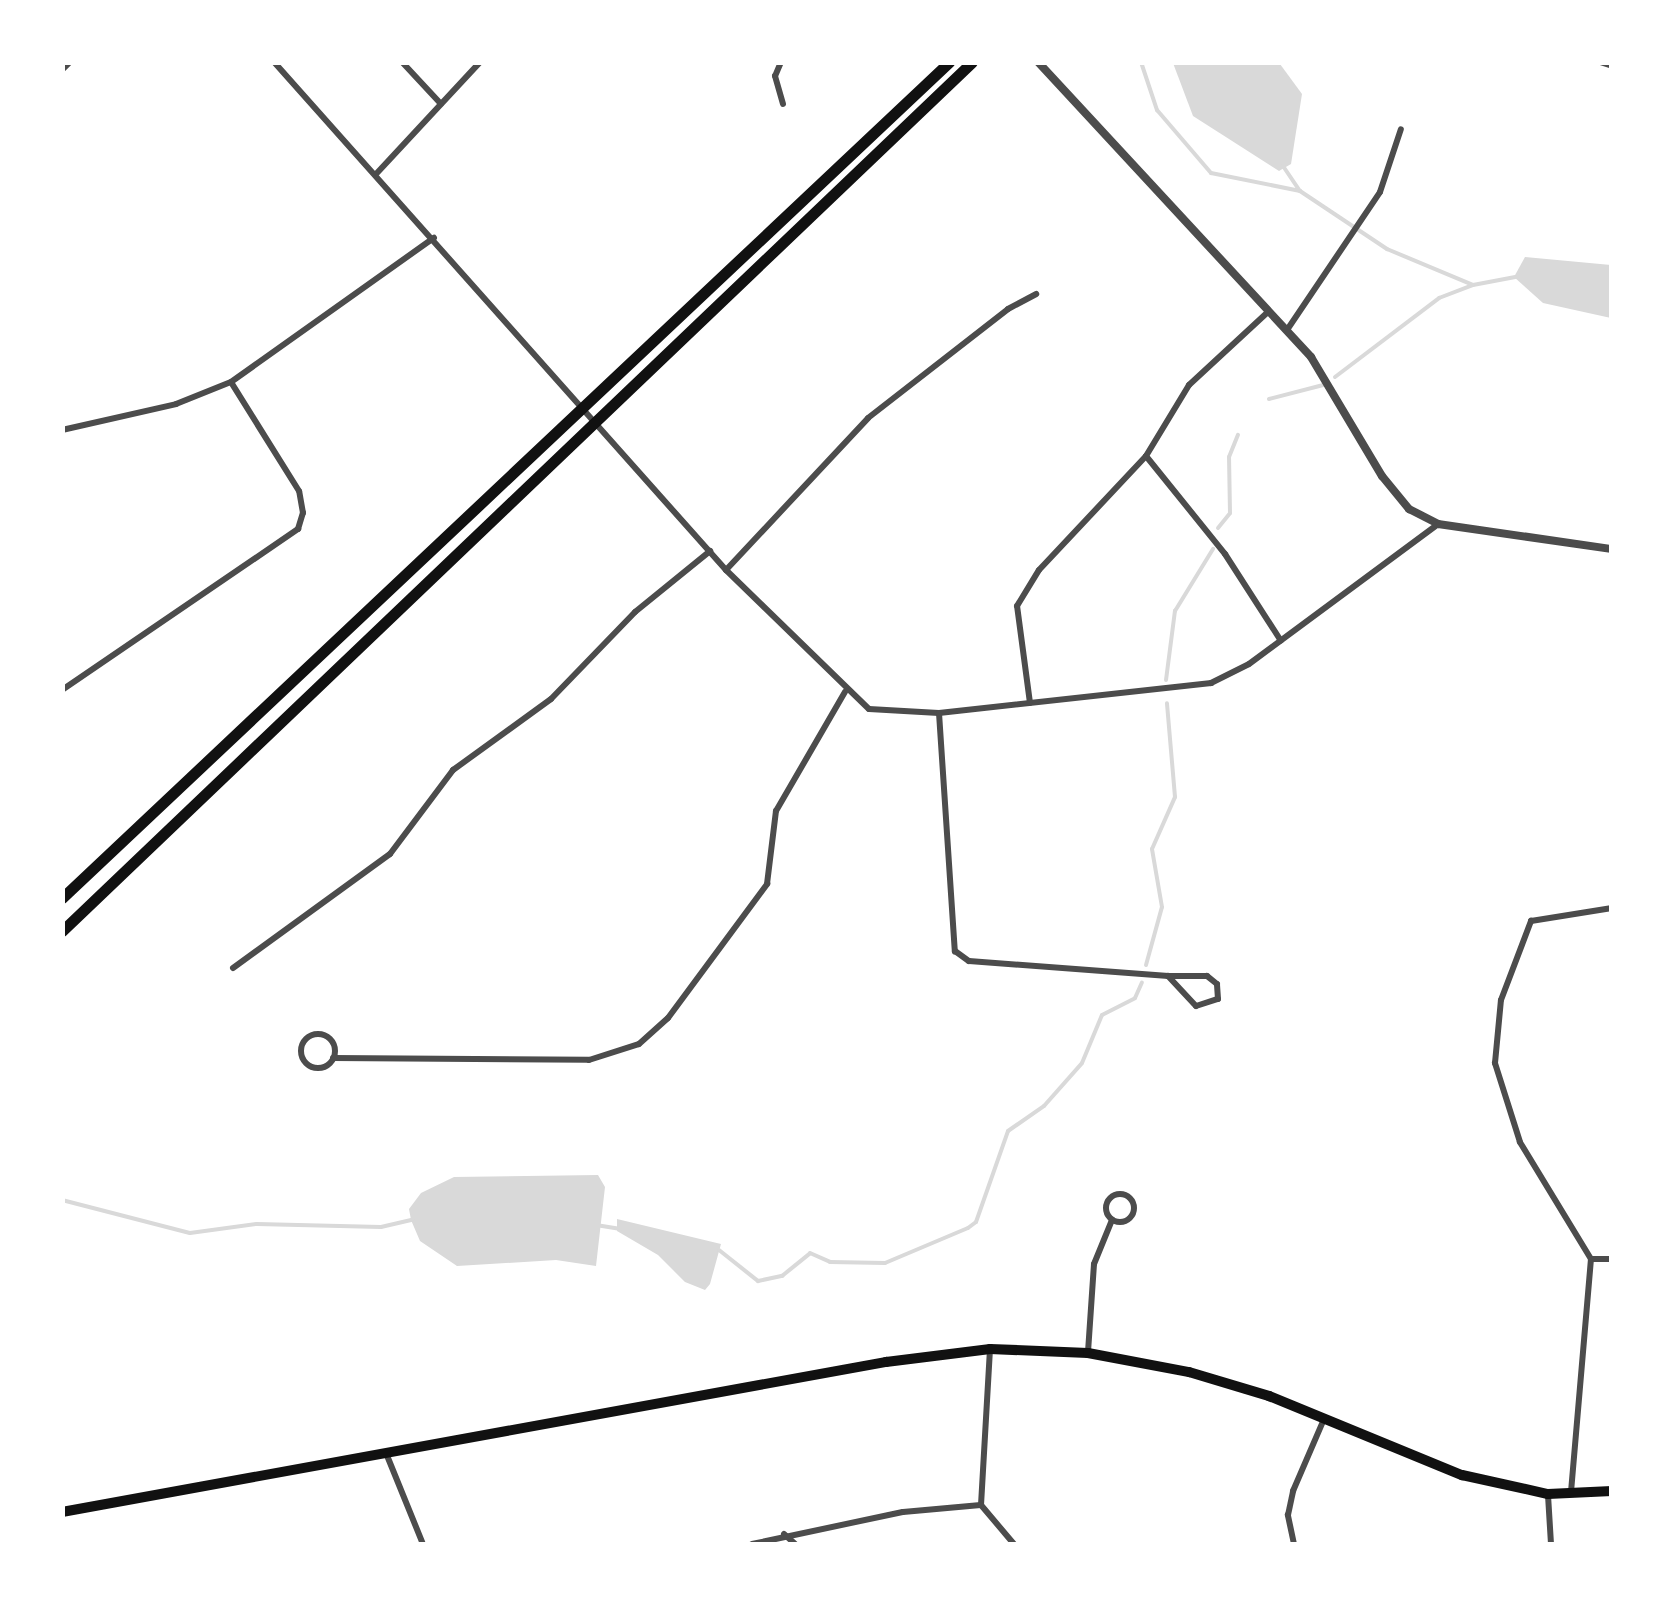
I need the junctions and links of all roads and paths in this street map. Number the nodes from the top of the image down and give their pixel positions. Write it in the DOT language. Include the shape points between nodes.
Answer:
graph roads {
  1 [pos="70,62"];
  2 [pos="274,62"];
  3 [pos="402,62"];
  4 [pos="480,62"];
  5 [pos="781,62"];
  6 [pos="949,62"];
  7 [pos="972,62"];
  8 [pos="1038,62"];
  9 [pos="1600,62"];
  10 [pos="1612,66"];
  11 [pos="62,70"];
  12 [pos="441,104"];
  13 [pos="783,104"];
  14 [pos="1402,129"];
  15 [pos="376,173"];
  16 [pos="434,238"];
  17 [pos="1036,294"];
  18 [pos="1269,311"];
  19 [pos="1287,330"];
  20 [pos="231,382"];
  21 [pos="62,430"];
  22 [pos="1146,456"];
  23 [pos="1438,524"];
  24 [pos="1612,550"];
  25 [pos="710,551"];
  26 [pos="726,570"];
  27 [pos="1281,641"];
  28 [pos="62,690"];
  29 [pos="845,692"];
  30 [pos="1030,703"];
  31 [pos="938,713"];
  32 [pos="62,898"];
  33 [pos="1612,908"];
  34 [pos="62,931"];
  35 [pos="233,968"];
  36 [pos="1168,976"];
  37 [pos="333,1058"];
  38 [pos="1112,1220"];
  39 [pos="1612,1258"];
  40 [pos="1591,1259"];
  41 [pos="990,1349"];
  42 [pos="1088,1353"];
  43 [pos="1324,1418"];
  44 [pos="386,1453"];
  45 [pos="1571,1492"];
  46 [pos="1612,1492"];
  47 [pos="1548,1494"];
  48 [pos="981,1504"];
  49 [pos="62,1512"];
  50 [pos="783,1533"];
  51 [pos="423,1544"];
  52 [pos="752,1544"];
  53 [pos="795,1544"];
  54 [pos="1014,1544"];
  55 [pos="1294,1544"];
  56 [pos="1551,1544"];
  1 -- 11 [label="street"];
  2 -- 15 [label="street"];
  3 -- 12 [label="street"];
  4 -- 12 [label="street"];
  5 -- 13 [label="street" via="775,76"];
  6 -- 32 [label="highway"];
  7 -- 34 [label="highway"];
  8 -- 18 [label="street"];
  9 -- 10 [label="street"];
  12 -- 15 [label="street"];
  14 -- 19 [label="street" via="1374,202"];
  15 -- 16 [label="street"];
  16 -- 20 [label="street"];
  16 -- 25 [label="street"];
  17 -- 26 [label="street" via="1008,308 868,418"];
  18 -- 19 [label="street"];
  18 -- 22 [label="street" via="1189,385"];
  19 -- 23 [label="street" via="1326,377 1389,487 1418,516"];
  20 -- 21 [label="street" via="176,404"];
  20 -- 28 [label="street" via="299,491 304,514 298,529"];
  22 -- 27 [label="street" via="1225,554"];
  22 -- 30 [label="street" via="1040,570 1017,606"];
  23 -- 24 [label="street"];
  23 -- 27 [label="street"];
  25 -- 26 [label="street"];
  25 -- 35 [label="street" via="635,612 551,699 453,770 390,854"];
  26 -- 29 [label="street"];
  27 -- 30 [label="street" via="1228,676 1193,688"];
  29 -- 31 [label="street" via="892,715"];
  29 -- 37 [label="street" via="776,811 767,884 668,1018 639,1044 589,1060"];
  30 -- 31 [label="street"];
  31 -- 36 [label="street" via="955,951 969,960"];
  33 -- 40 [label="street" via="1531,921 1501,1000 1495,1063 1520,1142"];
  36 -- 36 [label="street" via="1196,1006 1218,999 1217,984 1207,976"];
  37 -- 37 [label="street" via="334,1046 324,1035 312,1035 302,1046 313,1066"];
  38 -- 38 [label="street" via="1132,1217 1129,1197 1109,1200"];
  38 -- 42 [label="street" via="1094,1264"];
  39 -- 40 [label="street"];
  40 -- 45 [label="street"];
  41 -- 42 [label="main road"];
  41 -- 44 [label="main road"];
  41 -- 48 [label="street"];
  42 -- 43 [label="main road" via="1224,1380"];
  43 -- 47 [label="main road" via="1462,1474"];
  43 -- 55 [label="street" via="1293,1491 1288,1514"];
  44 -- 49 [label="main road"];
  44 -- 51 [label="street"];
  45 -- 46 [label="main road"];
  45 -- 47 [label="main road"];
  47 -- 56 [label="street"];
  48 -- 50 [label="street"];
  48 -- 54 [label="street"];
  50 -- 52 [label="street"];
  50 -- 53 [label="street"];
}
